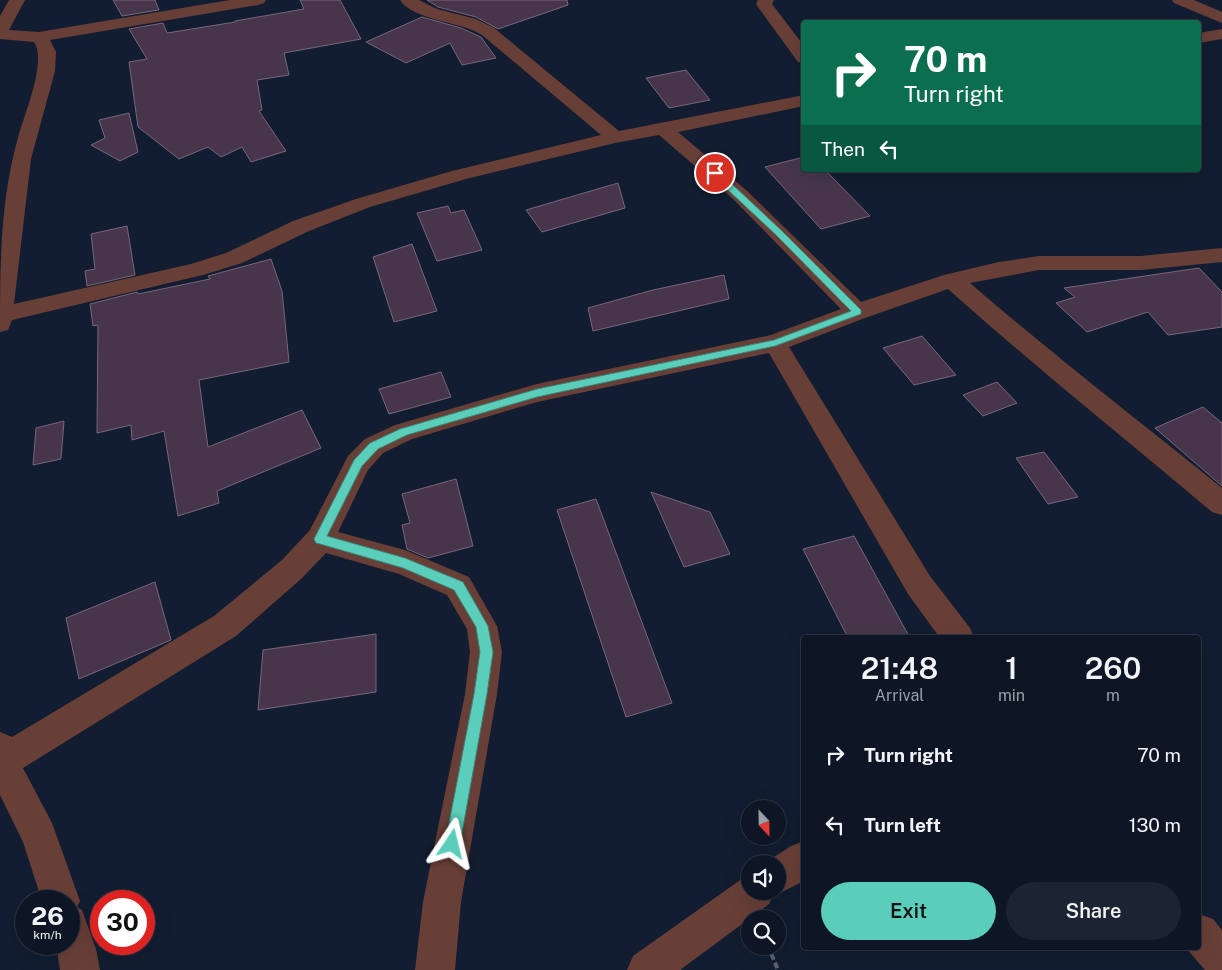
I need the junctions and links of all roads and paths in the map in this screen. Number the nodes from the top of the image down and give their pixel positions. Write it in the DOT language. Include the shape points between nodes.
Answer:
graph roads {
  1 [pos="17,0"];
  2 [pos="258,0"];
  3 [pos="408,0"];
  4 [pos="766,0"];
  5 [pos="1180,0"];
  6 [pos="1222,18"];
  7 [pos="0,32"];
  8 [pos="1222,34"];
  9 [pos="39,36"];
  10 [pos="1201,38"];
  11 [pos="801,54"];
  12 [pos="801,101"];
  13 [pos="663,129"];
  14 [pos="615,137"];
  15 [pos="1222,255"];
  16 [pos="952,280"];
  17 [pos="857,312"];
  18 [pos="1,319"];
  19 [pos="775,343"];
  20 [pos="1222,504"];
  21 [pos="320,539"];
  22 [pos="957,635"];
  23 [pos="1,755"];
  24 [pos="801,861"];
  25 [pos="786,871"];
  26 [pos="57,890"];
  27 [pos="744,900"];
  28 [pos="1201,935"];
  29 [pos="79,955"];
  30 [pos="772,955"];
  31 [pos="1222,960"];
  32 [pos="80,970"];
  33 [pos="435,970"];
  34 [pos="647,970"];
  35 [pos="778,970"];
  1 -- 7 [label="street"];
  2 -- 9 [label="street"];
  3 -- 14 [label="street" via="434,14 465,20 508,45"];
  4 -- 11 [label="street" via="764,4"];
  5 -- 6 [label="street"];
  7 -- 9 [label="street"];
  8 -- 10 [label="street"];
  9 -- 18 [label="street" via="47,52 46,72 21,159"];
  12 -- 13 [label="street"];
  13 -- 14 [label="street"];
  13 -- 17 [label="street" via="733,189"];
  14 -- 18 [label="street" via="363,203 301,226 234,258"];
  15 -- 16 [label="street" via="1141,263 1039,263 999,268"];
  16 -- 17 [label="street"];
  16 -- 20 [label="street" via="1020,340"];
  17 -- 19 [label="street"];
  19 -- 21 [label="street" via="537,393 404,432 374,446 358,463"];
  19 -- 22 [label="street" via="919,585"];
  21 -- 23 [label="street" via="292,568 224,626"];
  21 -- 33 [label="street" via="405,563 458,586 482,626 486,652 481,694 442,902"];
  23 -- 26 [label="street" via="39,836"];
  24 -- 25 [label="street"];
  27 -- 34 [label="street"];
  28 -- 31 [label="street"];
  29 -- 32 [label="street"];
  30 -- 35 [label="path"];
}
